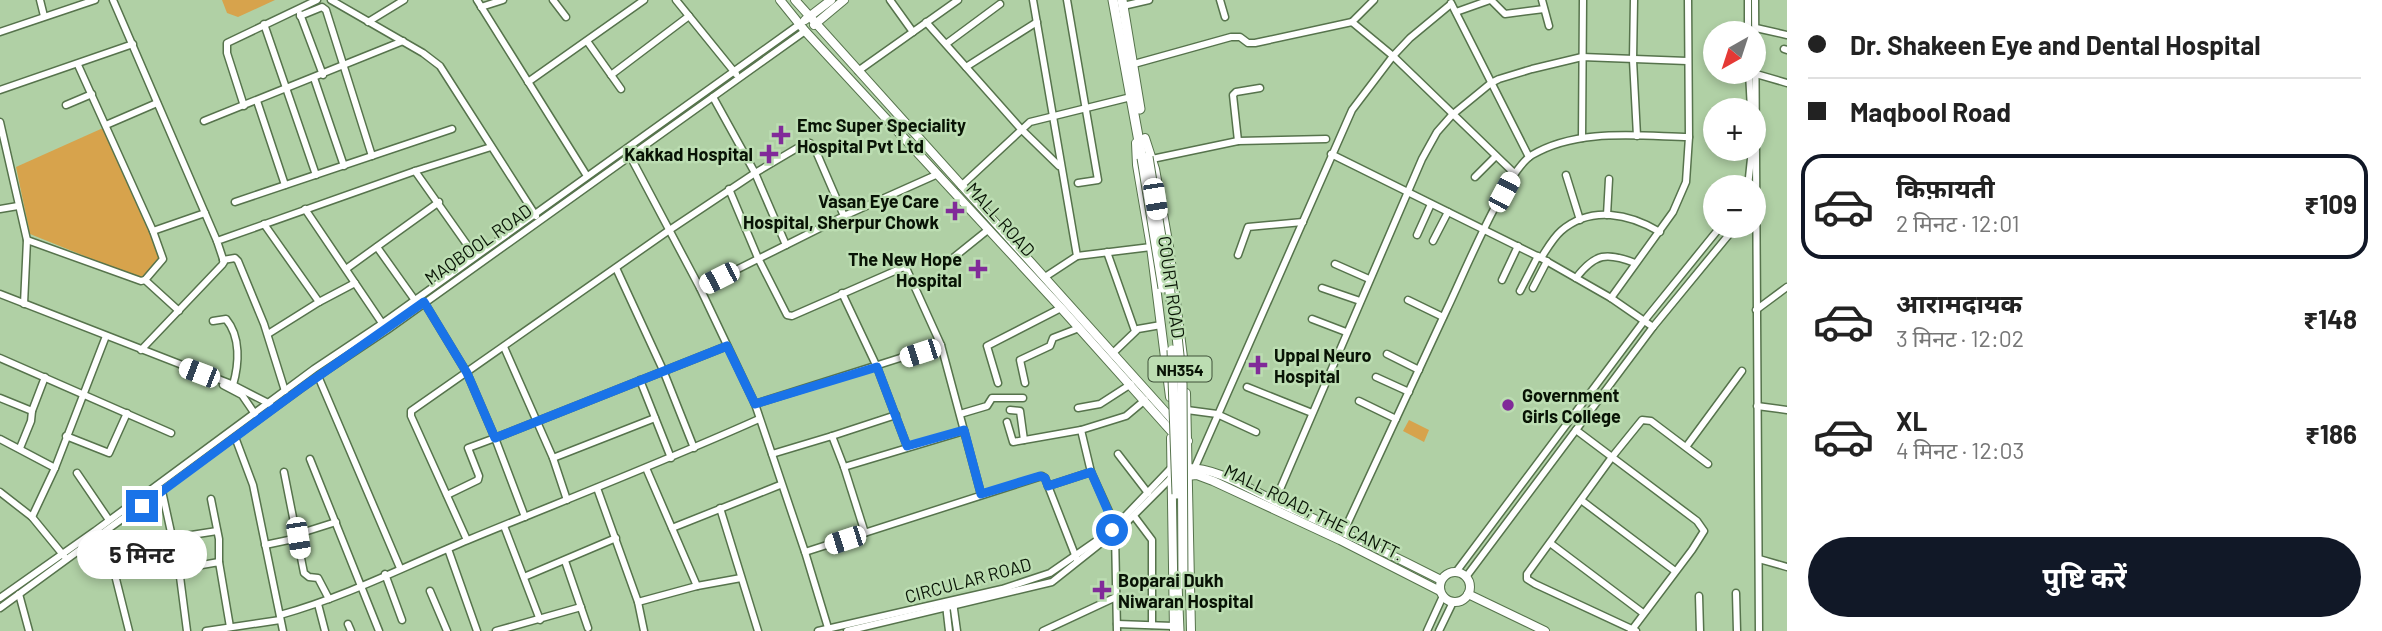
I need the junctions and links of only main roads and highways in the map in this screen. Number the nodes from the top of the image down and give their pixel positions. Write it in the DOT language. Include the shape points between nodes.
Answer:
graph roads {
  1 [pos="780,0"];
  2 [pos="794,0"];
  3 [pos="831,0"];
  4 [pos="844,0"];
  5 [pos="1113,0"];
  6 [pos="1123,3"];
  7 [pos="812,20"];
  8 [pos="802,27"];
  9 [pos="1135,117"];
  10 [pos="1147,158"];
  11 [pos="1170,416"];
  12 [pos="1171,431"];
  13 [pos="1188,441"];
  14 [pos="1171,468"];
  15 [pos="1191,470"];
  16 [pos="1171,478"];
  17 [pos="1441,580"];
  18 [pos="1180,583"];
  19 [pos="1441,594"];
  20 [pos="1468,594"];
  21 [pos="1175,629"];
  22 [pos="1184,631"];
  23 [pos="1191,631"];
  24 [pos="1545,631"];
  1 -- 8 [label="main road, MALL ROAD"];
  2 -- 7 [label="main road, MALL ROAD"];
  3 -- 7 [label="main road"];
  4 -- 7 [label="main road"];
  5 -- 9 [label="highway, NH354"];
  6 -- 10 [label="highway, NH354"];
  7 -- 8 [label="main road"];
  7 -- 11 [label="main road, MALL ROAD"];
  8 -- 12 [label="main road, MALL ROAD"];
  9 -- 10 [label="highway, NH354"];
  9 -- 11 [label="main road, COURT ROAD"];
  10 -- 13 [label="main road, COURT ROAD" via="1169,247 1182,342"];
  10 -- 18 [label="highway, NH354, bridge" via="1182,384"];
  11 -- 12 [label="main road, COURT ROAD"];
  11 -- 13 [label="main road, MALL ROAD"];
  12 -- 14 [label="main road, COURT ROAD"];
  13 -- 15 [label="main road, COURT ROAD"];
  14 -- 15 [label="main road, MALL ROAD; THE CANTT."];
  14 -- 16 [label="main road, COURT ROAD"];
  15 -- 16 [label="main road, MALL ROAD; THE CANTT."];
  15 -- 17 [label="main road, MALL ROAD; THE CANTT." via="1214,473"];
  15 -- 19 [label="main road, MALL ROAD; THE CANTT."];
  15 -- 23 [label="main road, COURT ROAD"];
  16 -- 21 [label="main road, COURT ROAD"];
  17 -- 19 [label="main road"];
  17 -- 20 [label="main road" via="1456,572 1466,577"];
  18 -- 21 [label="highway, NH354"];
  18 -- 22 [label="highway, NH354"];
  19 -- 20 [label="main road" via="1453,602"];
  20 -- 24 [label="main road"];
}
